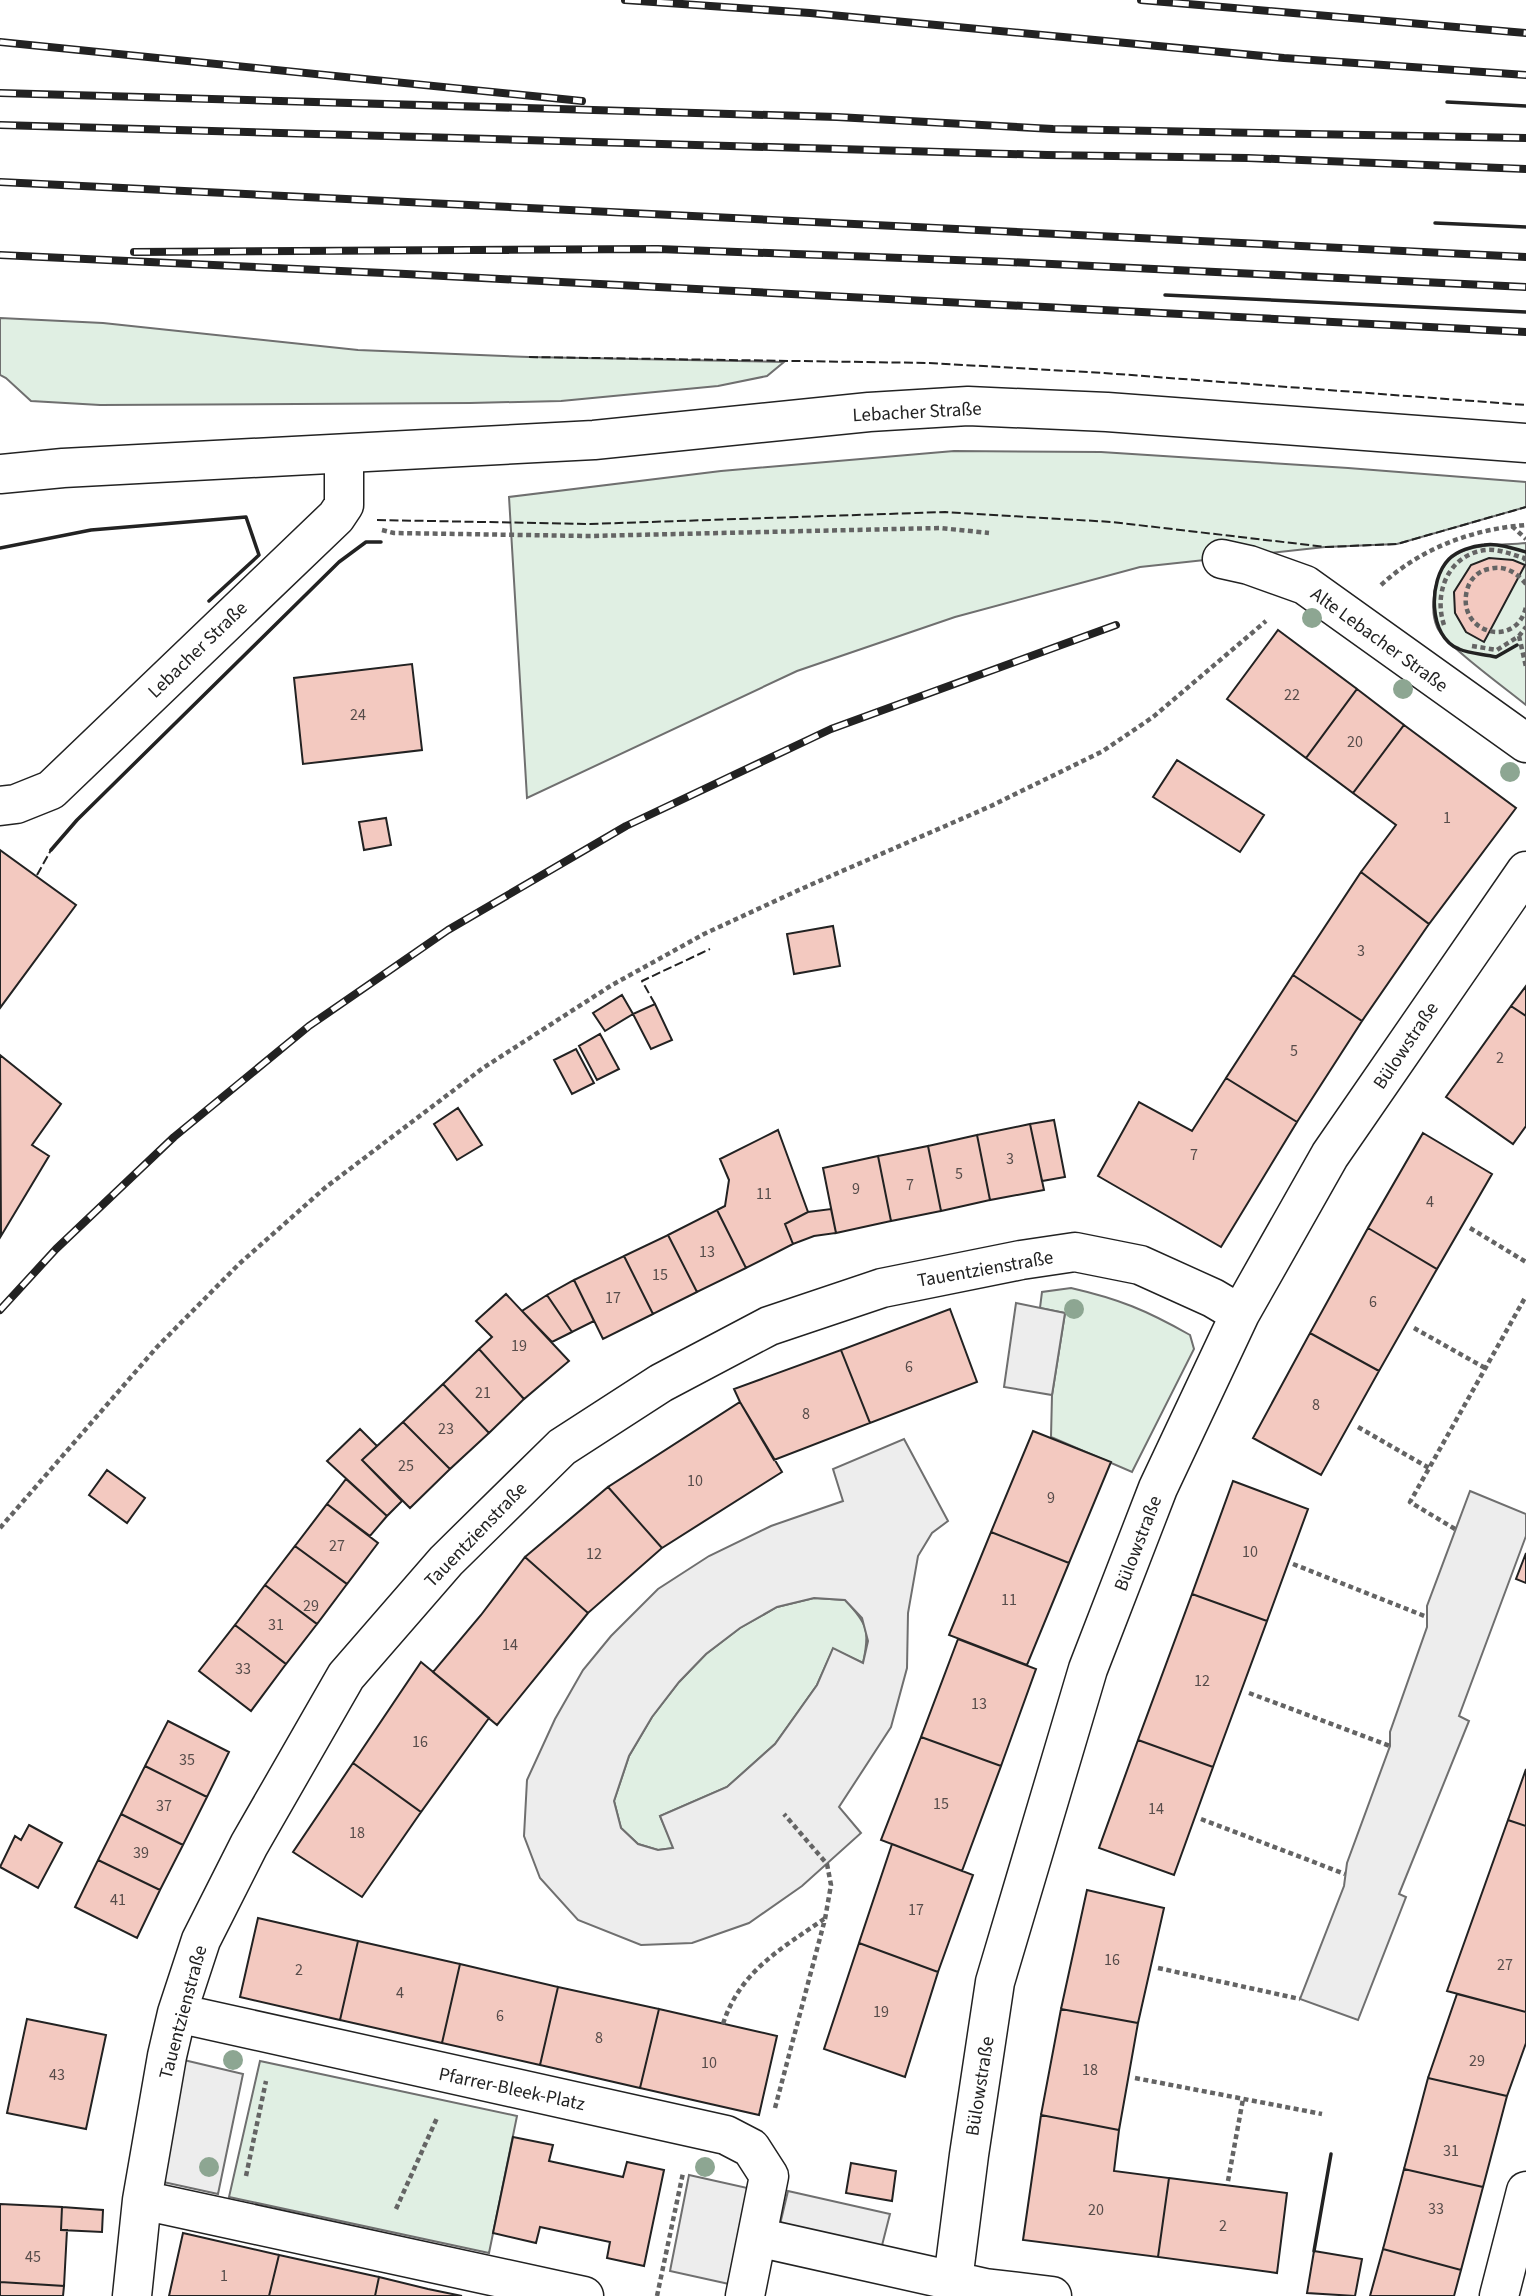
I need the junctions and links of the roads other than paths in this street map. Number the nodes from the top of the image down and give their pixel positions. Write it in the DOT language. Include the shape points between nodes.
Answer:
graph roads {
  1 [pos="1508,442"];
  2 [pos="344,454"];
  3 [pos="1526,454"];
  4 [pos="0,474"];
  5 [pos="1222,559"];
  6 [pos="1526,743"];
  7 [pos="0,806"];
  8 [pos="1526,871"];
  9 [pos="1240,1314"];
  10 [pos="177,2013"];
  11 [pos="1526,2191"];
  12 [pos="142,2200"];
  13 [pos="757,2237"];
  14 [pos="952,2288"];
  15 [pos="132,2296"];
  16 [pos="584,2296"];
  17 [pos="745,2296"];
  18 [pos="1052,2296"];
  19 [pos="1499,2296"];
  1 -- 2 [label="street, Lebacher Straße" via="1160,415 968,406 594,440"];
  1 -- 3 [label="street, Lebacher Straße"];
  2 -- 4 [label="street, Lebacher Straße"];
  2 -- 7 [label="street, Lebacher Straße" via="344,505 335,517 51,790"];
  5 -- 6 [label="street, Alte Lebacher Straße" via="1305,585"];
  8 -- 9 [label="street, Bülowstraße" via="1330,1155"];
  9 -- 10 [label="street, Tauentzienstraße" via="1140,1265 1074,1252 1021,1260 882,1288 769,1326 661,1383 562,1447 446,1561 346,1676 249,1845 201,1940"];
  9 -- 14 [label="street, Bülowstraße" via="1158,1488 1088,1669 995,1982"];
  10 -- 12 [label="street, Tauentzienstraße"];
  10 -- 13 [label="street, Pfarrer-Bleek-Platz" via="726,2135 751,2148 769,2176"];
  11 -- 19 [label="street"];
  12 -- 15 [label="street, Tauentzienstraße"];
  12 -- 16 [label="street"];
  13 -- 14 [label="street"];
  13 -- 17 [label="street"];
  14 -- 18 [label="street"];
}
